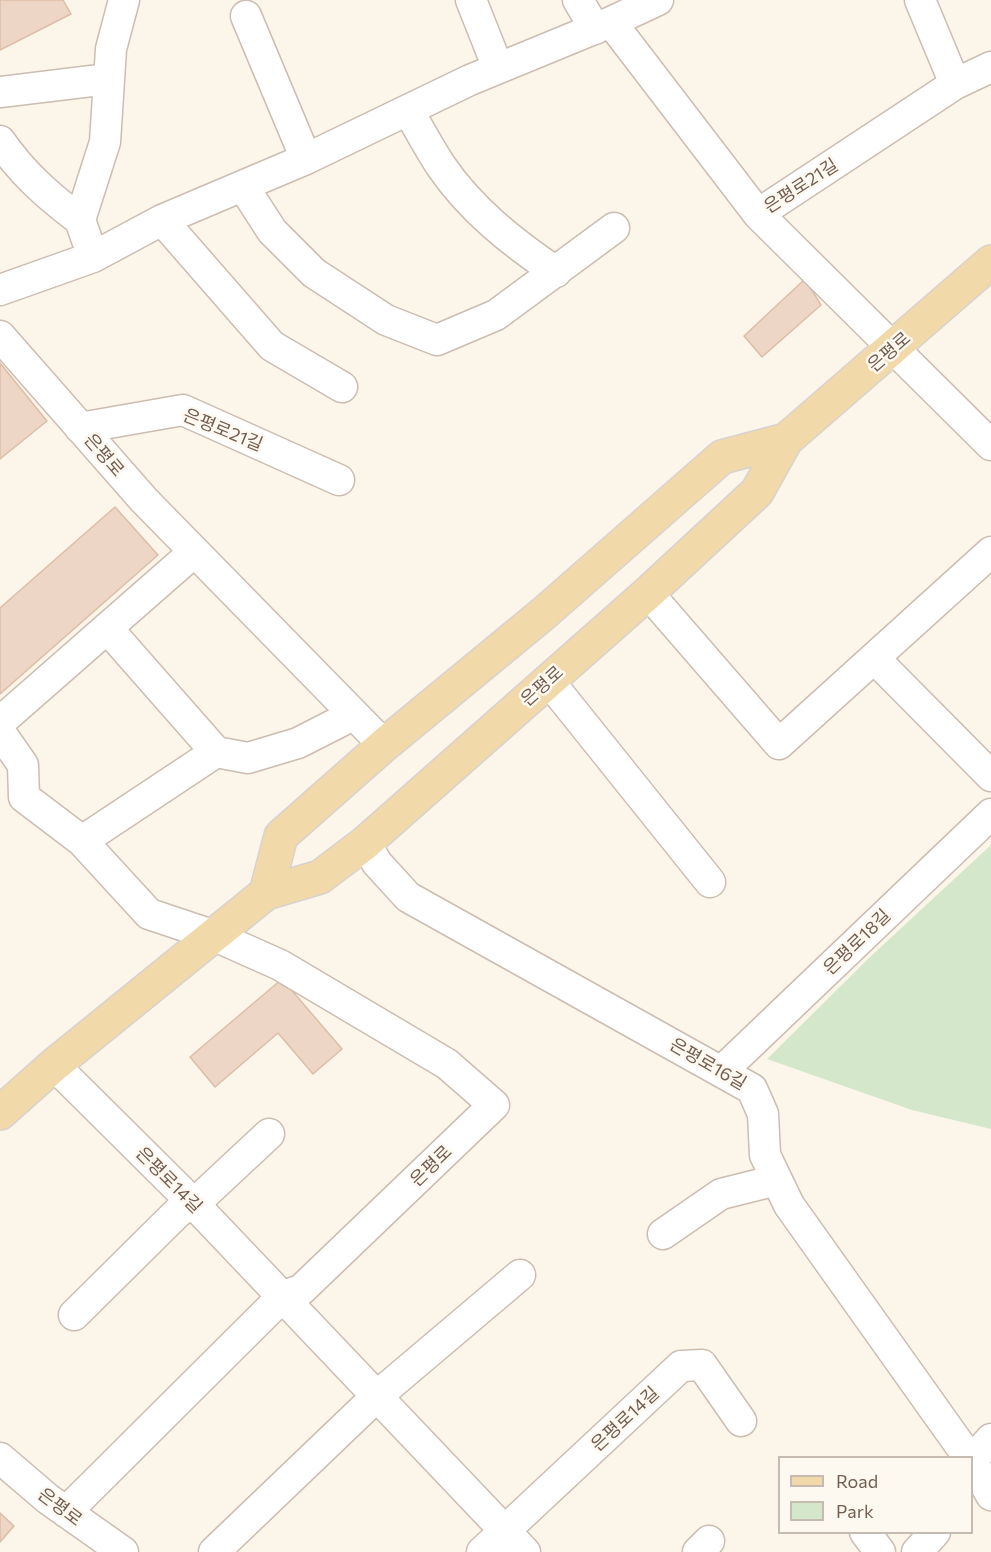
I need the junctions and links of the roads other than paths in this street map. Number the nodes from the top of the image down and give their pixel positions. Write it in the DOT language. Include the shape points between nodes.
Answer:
graph roads {
  1 [pos="124,0"];
  2 [pos="471,0"];
  3 [pos="578,0"];
  4 [pos="658,0"];
  5 [pos="920,0"];
  6 [pos="246,16"];
  7 [pos="603,26"];
  8 [pos="991,66"];
  9 [pos="498,68"];
  10 [pos="108,79"];
  11 [pos="955,84"];
  12 [pos="0,92"];
  13 [pos="408,110"];
  14 [pos="0,141"];
  15 [pos="306,159"];
  16 [pos="243,186"];
  17 [pos="758,214"];
  18 [pos="80,220"];
  19 [pos="162,220"];
  20 [pos="614,228"];
  21 [pos="93,257"];
  22 [pos="991,262"];
  23 [pos="556,272"];
  24 [pos="0,290"];
  25 [pos="0,336"];
  26 [pos="893,350"];
  27 [pos="342,387"];
  28 [pos="80,428"];
  29 [pos="786,440"];
  30 [pos="991,445"];
  31 [pos="339,480"];
  32 [pos="194,552"];
  33 [pos="991,552"];
  34 [pos="648,593"];
  35 [pos="107,628"];
  36 [pos="874,658"];
  37 [pos="548,680"];
  38 [pos="353,715"];
  39 [pos="0,722"];
  40 [pos="0,732"];
  41 [pos="384,745"];
  42 [pos="216,753"];
  43 [pos="991,776"];
  44 [pos="12,799"];
  45 [pos="991,814"];
  46 [pos="82,841"];
  47 [pos="365,843"];
  48 [pos="710,882"];
  49 [pos="266,893"];
  50 [pos="215,936"];
  51 [pos="54,1065"];
  52 [pos="723,1070"];
  53 [pos="0,1113"];
  54 [pos="269,1134"];
  55 [pos="777,1180"];
  56 [pos="194,1204"];
  57 [pos="663,1234"];
  58 [pos="520,1275"];
  59 [pos="283,1296"];
  60 [pos="74,1315"];
  61 [pos="377,1396"];
  62 [pos="741,1421"];
  63 [pos="991,1439"];
  64 [pos="968,1456"];
  65 [pos="0,1458"];
  66 [pos="973,1458"];
  67 [pos="973,1464"];
  68 [pos="991,1495"];
  69 [pos="66,1512"];
  70 [pos="504,1531"];
  71 [pos="866,1534"];
  72 [pos="934,1534"];
  73 [pos="90,1543"];
  74 [pos="123,1552"];
  75 [pos="214,1552"];
  76 [pos="483,1552"];
  77 [pos="525,1552"];
  78 [pos="880,1552"];
  79 [pos="917,1552"];
  1 -- 10 [label="street" via="111,49"];
  2 -- 9 [label="street"];
  3 -- 7 [label="street, 은평로21길"];
  4 -- 7 [label="street"];
  5 -- 11 [label="street"];
  6 -- 15 [label="street"];
  7 -- 9 [label="street"];
  7 -- 17 [label="street, 은평로21길"];
  8 -- 11 [label="street, 은평로21길"];
  9 -- 13 [label="street"];
  10 -- 12 [label="street"];
  10 -- 18 [label="street" via="105,142"];
  11 -- 17 [label="street, 은평로21길"];
  13 -- 15 [label="street"];
  13 -- 23 [label="street" via="441,167 474,206 511,242"];
  14 -- 18 [label="street" via="20,170"];
  15 -- 16 [label="street"];
  16 -- 19 [label="street"];
  16 -- 23 [label="street" via="272,231 314,273 386,320 437,340 496,315"];
  17 -- 26 [label="street"];
  18 -- 21 [label="street"];
  19 -- 21 [label="street"];
  19 -- 27 [label="street" via="272,346"];
  20 -- 23 [label="street"];
  21 -- 24 [label="street"];
  22 -- 26 [label="main road, 은평로"];
  25 -- 28 [label="street"];
  26 -- 29 [label="main road, 은평로"];
  26 -- 30 [label="street"];
  28 -- 31 [label="street, 은평로21길" via="183,410"];
  28 -- 32 [label="street, 은평로"];
  29 -- 34 [label="main road, 은평로" via="757,492"];
  29 -- 41 [label="main road, 은평로" via="722,457 543,614"];
  32 -- 35 [label="street"];
  32 -- 38 [label="street, 은평로"];
  33 -- 36 [label="street"];
  34 -- 36 [label="street" via="779,744"];
  34 -- 37 [label="main road, 은평로"];
  35 -- 39 [label="street"];
  35 -- 42 [label="street"];
  36 -- 43 [label="street"];
  37 -- 47 [label="main road, 은평로"];
  37 -- 48 [label="street"];
  38 -- 41 [label="street, 은평로"];
  38 -- 42 [label="street" via="298,743 248,758"];
  40 -- 44 [label="street" via="22,765"];
  41 -- 49 [label="main road, 은평로" via="280,836"];
  42 -- 46 [label="street"];
  44 -- 46 [label="street"];
  45 -- 52 [label="street, 은평로18길"];
  46 -- 50 [label="street" via="149,914"];
  47 -- 49 [label="main road, 은평로" via="320,878"];
  47 -- 52 [label="street, 은평로16길" via="377,863 408,897"];
  49 -- 50 [label="main road, 은평로"];
  50 -- 51 [label="main road, 은평로"];
  50 -- 59 [label="street, 은평로" via="280,965 447,1064 494,1105 302,1290"];
  51 -- 53 [label="main road, 은평로"];
  51 -- 56 [label="street, 은평로14길"];
  52 -- 55 [label="street, 은평로16길" via="752,1089 764,1114 765,1155"];
  54 -- 56 [label="street"];
  55 -- 57 [label="street" via="721,1194"];
  55 -- 64 [label="street, 은평로16길" via="789,1205"];
  56 -- 59 [label="street, 은평로14길"];
  56 -- 60 [label="street" via="179,1211"];
  58 -- 61 [label="street"];
  59 -- 61 [label="street, 은평로14길"];
  59 -- 69 [label="street"];
  61 -- 70 [label="street, 은평로14길"];
  61 -- 75 [label="street"];
  62 -- 70 [label="street, 은평로14길" via="702,1365 681,1366"];
  63 -- 66 [label="street"];
  65 -- 69 [label="street, 은평로"];
  67 -- 68 [label="street, 은평로16길"];
  69 -- 73 [label="street, 은평로"];
  70 -- 76 [label="street, 은평로14길"];
  70 -- 77 [label="street, 은평로14길"];
  71 -- 78 [label="street"];
  72 -- 79 [label="street"];
  73 -- 74 [label="street, 은평로"];
}
